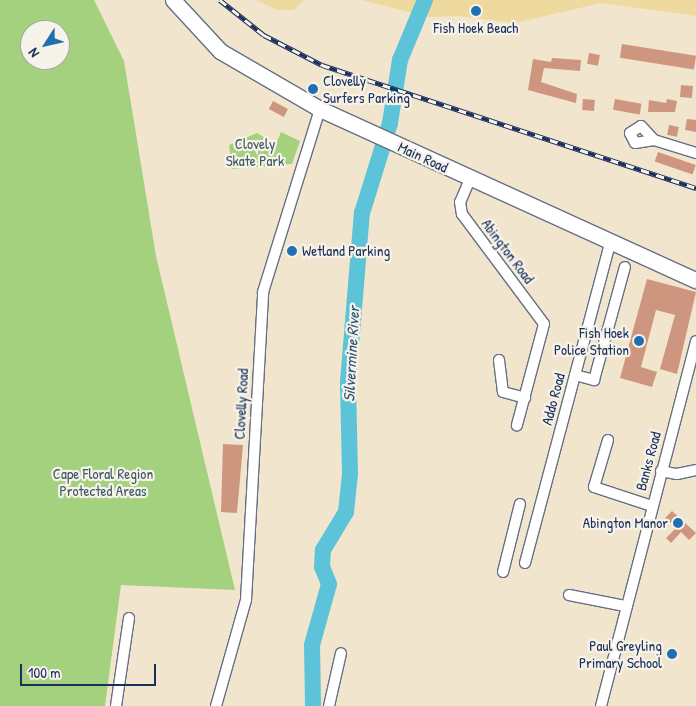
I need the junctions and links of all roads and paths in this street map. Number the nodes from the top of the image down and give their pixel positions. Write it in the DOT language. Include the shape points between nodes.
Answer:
graph roads {
  1 [pos="173,0"];
  2 [pos="320,108"];
  3 [pos="654,140"];
  4 [pos="696,153"];
  5 [pos="470,179"];
  6 [pos="610,243"];
  7 [pos="624,267"];
  8 [pos="696,280"];
  9 [pos="696,341"];
  10 [pos="500,360"];
  11 [pos="575,375"];
  12 [pos="525,398"];
  13 [pos="517,425"];
  14 [pos="608,440"];
  15 [pos="696,470"];
  16 [pos="661,471"];
  17 [pos="520,504"];
  18 [pos="652,506"];
  19 [pos="511,542"];
  20 [pos="529,548"];
  21 [pos="525,563"];
  22 [pos="503,572"];
  23 [pos="569,595"];
  24 [pos="625,606"];
  25 [pos="129,618"];
  26 [pos="341,653"];
  27 [pos="116,706"];
  28 [pos="216,706"];
  29 [pos="329,706"];
  30 [pos="601,706"];
  1 -- 2 [label="main road, Main Road" via="220,51"];
  2 -- 5 [label="main road, Main Road"];
  2 -- 28 [label="street, Clovelly Road" via="263,292 246,600"];
  3 -- 4 [label="street"];
  5 -- 6 [label="main road, Main Road"];
  5 -- 12 [label="street, Abington Road" via="460,202 462,214 543,322 542,339"];
  6 -- 8 [label="main road, Main Road"];
  6 -- 11 [label="street, Addo Road"];
  7 -- 11 [label="street" via="594,380"];
  9 -- 16 [label="street, Banks Road"];
  10 -- 12 [label="street" via="503,392"];
  11 -- 20 [label="street, Addo Road"];
  12 -- 13 [label="street"];
  14 -- 18 [label="street" via="594,487"];
  15 -- 16 [label="street" via="677,474"];
  16 -- 18 [label="street, Banks Road"];
  17 -- 19 [label="street"];
  18 -- 24 [label="street, Banks Road"];
  19 -- 20 [label="street"];
  19 -- 22 [label="street"];
  20 -- 21 [label="street, Addo Road"];
  23 -- 24 [label="street"];
  24 -- 30 [label="street, Banks Road"];
  25 -- 27 [label="street"];
  26 -- 29 [label="street"];
}
